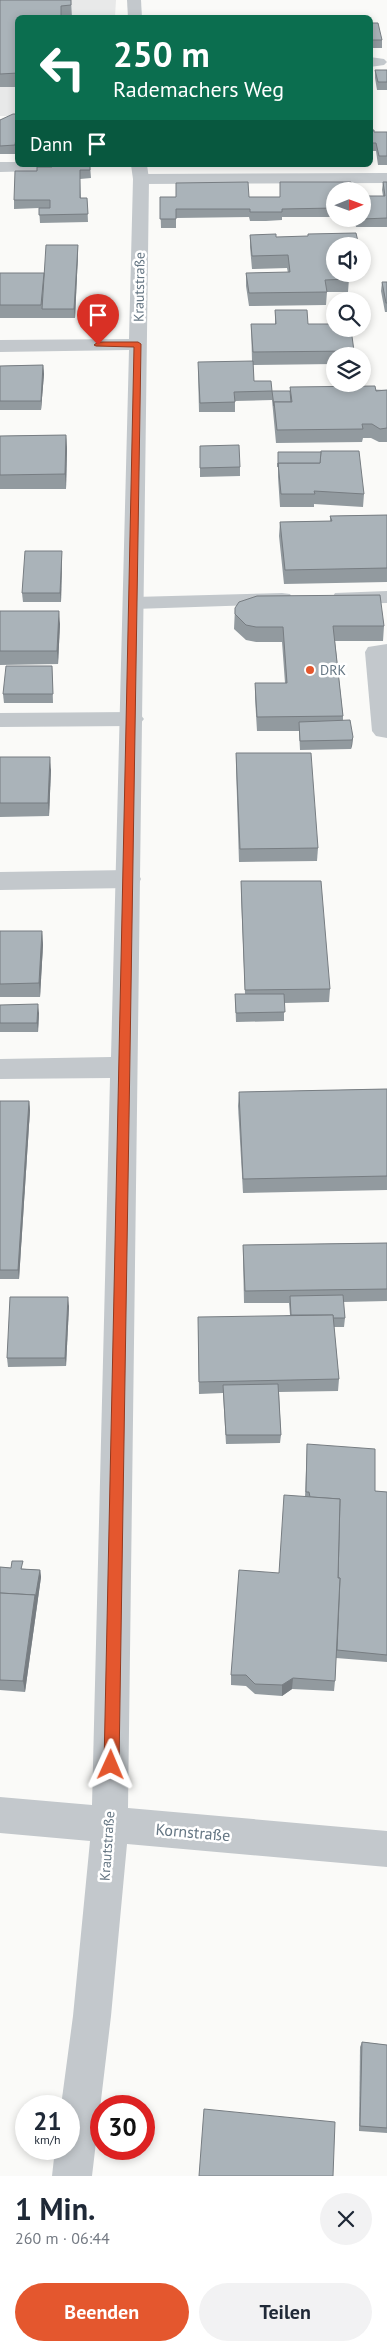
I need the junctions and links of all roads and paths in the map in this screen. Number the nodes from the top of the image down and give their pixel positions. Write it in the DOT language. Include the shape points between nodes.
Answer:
graph roads {
  1 [pos="134,0"];
  2 [pos="135,15"];
  3 [pos="0,167"];
  4 [pos="15,167"];
  5 [pos="140,172"];
  6 [pos="387,178"];
  7 [pos="138,344"];
  8 [pos="0,346"];
  9 [pos="387,597"];
  10 [pos="134,603"];
  11 [pos="387,650"];
  12 [pos="132,719"];
  13 [pos="0,720"];
  14 [pos="384,731"];
  15 [pos="129,879"];
  16 [pos="0,881"];
  17 [pos="126,1067"];
  18 [pos="0,1069"];
  19 [pos="0,1815"];
  20 [pos="110,1825"];
  21 [pos="387,1848"];
  22 [pos="72,2176"];
  1 -- 2 [label="street"];
  3 -- 4 [label="street"];
  5 -- 6 [label="street"];
  5 -- 7 [label="street, Krautstraße"];
  7 -- 8 [label="street"];
  7 -- 10 [label="street, Krautstraße"];
  9 -- 10 [label="street"];
  10 -- 12 [label="street, Krautstraße"];
  11 -- 14 [label="street" via="376,652"];
  12 -- 13 [label="street"];
  12 -- 15 [label="street, Krautstraße"];
  15 -- 16 [label="street"];
  15 -- 17 [label="street, Krautstraße"];
  17 -- 18 [label="street"];
  17 -- 20 [label="street, Krautstraße"];
  19 -- 20 [label="street, Kornstraße"];
  20 -- 21 [label="street, Kornstraße"];
  20 -- 22 [label="street, Krautstraße" via="92,2016"];
}
